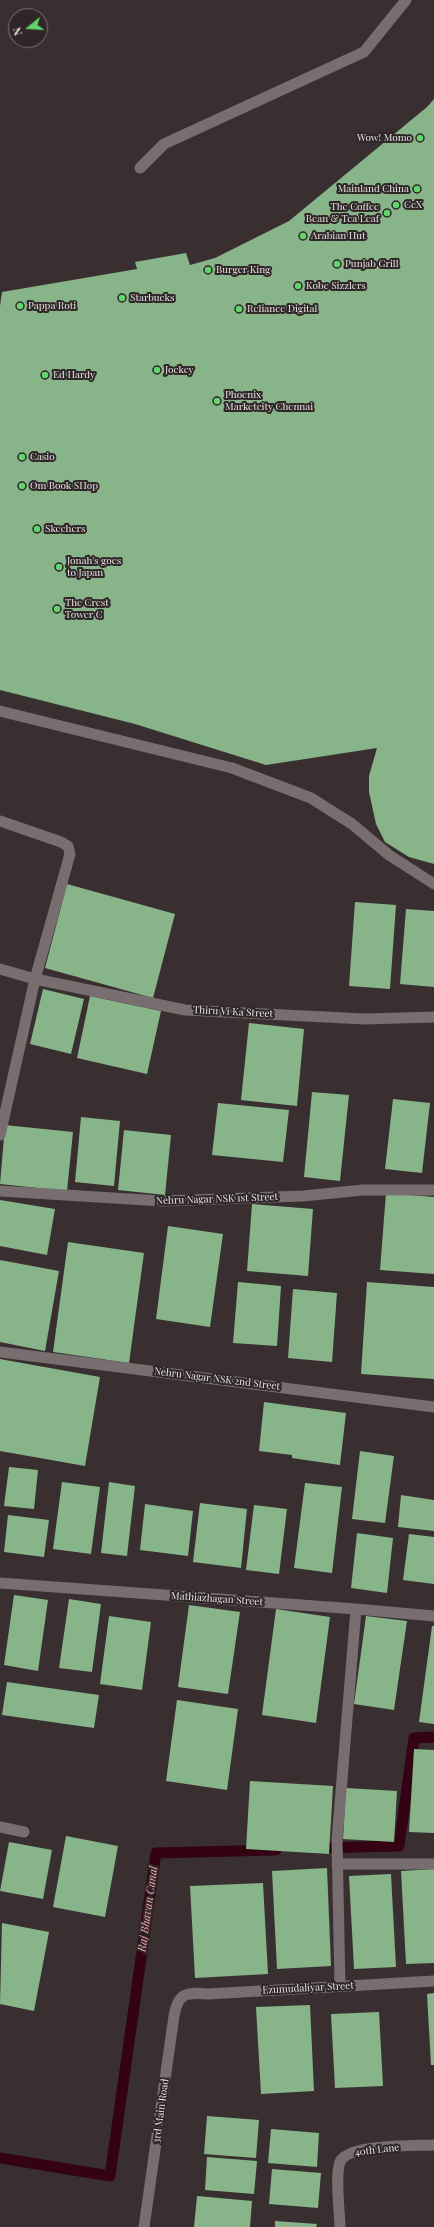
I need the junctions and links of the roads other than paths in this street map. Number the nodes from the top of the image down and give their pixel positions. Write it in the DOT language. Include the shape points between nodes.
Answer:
graph roads {
  1 [pos="406,0"];
  2 [pos="140,168"];
  3 [pos="0,710"];
  4 [pos="0,821"];
  5 [pos="434,884"];
  6 [pos="0,969"];
  7 [pos="35,979"];
  8 [pos="434,1017"];
  9 [pos="1,1120"];
  10 [pos="0,1135"];
  11 [pos="434,1190"];
  12 [pos="0,1191"];
  13 [pos="0,1352"];
  14 [pos="434,1407"];
  15 [pos="0,1583"];
  16 [pos="356,1609"];
  17 [pos="434,1616"];
  18 [pos="0,1828"];
  19 [pos="24,1832"];
  20 [pos="337,1864"];
  21 [pos="434,1864"];
  22 [pos="434,1981"];
  23 [pos="340,1986"];
  24 [pos="182,1996"];
  25 [pos="434,2145"];
  26 [pos="144,2227"];
  27 [pos="340,2227"];
  1 -- 2 [label="street" via="364,52 164,144"];
  3 -- 5 [label="street" via="232,768 311,798 352,824 389,855"];
  4 -- 7 [label="street" via="68,846 70,854"];
  6 -- 7 [label="street, Thiru Vi Ka Street"];
  7 -- 8 [label="street, Thiru Vi Ka Street" via="185,1010 365,1019"];
  7 -- 9 [label="street"];
  9 -- 10 [label="street"];
  11 -- 12 [label="street, Nehru Nagar NSK 1st Street" via="363,1190 303,1196 162,1201"];
  13 -- 14 [label="street, Nehru Nagar NSK 2nd Street"];
  15 -- 16 [label="street, Mathiazhagan Street"];
  16 -- 17 [label="street, Mathiazhagan Street"];
  16 -- 20 [label="street"];
  18 -- 19 [label="street"];
  20 -- 21 [label="street"];
  20 -- 23 [label="street"];
  22 -- 23 [label="street, Ezumudaliyar Street"];
  23 -- 24 [label="street, Ezumudaliyar Street" via="194,1993"];
  24 -- 26 [label="street, 3rd Main Road" via="176,2003"];
  25 -- 27 [label="street, 40th Lane" via="353,2152 341,2160 338,2171"];
}
